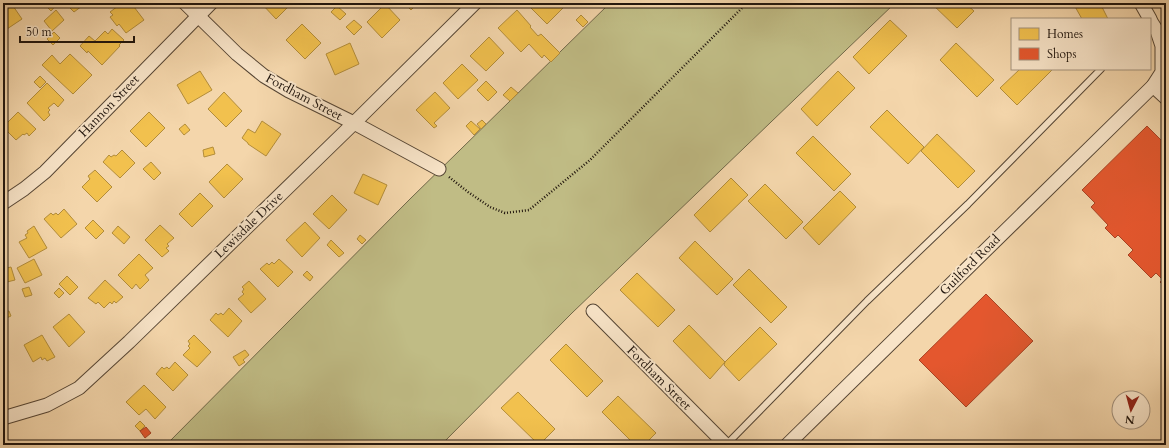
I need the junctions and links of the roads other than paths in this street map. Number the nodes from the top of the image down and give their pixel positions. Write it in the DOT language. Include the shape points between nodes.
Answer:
graph roads {
  1 [pos="185,3"];
  2 [pos="211,3"];
  3 [pos="475,3"];
  4 [pos="1141,3"];
  5 [pos="198,16"];
  6 [pos="1148,18"];
  7 [pos="1151,23"];
  8 [pos="1100,70"];
  9 [pos="1153,86"];
  10 [pos="1166,98"];
  11 [pos="354,123"];
  12 [pos="439,169"];
  13 [pos="3,203"];
  14 [pos="593,311"];
  15 [pos="3,418"];
  16 [pos="726,445"];
  17 [pos="787,445"];
  1 -- 5 [label="street, Fordham Street"];
  2 -- 5 [label="street, Hannon Street"];
  3 -- 11 [label="street, Lewisdale Drive"];
  4 -- 6 [label="street, Guilford Road"];
  5 -- 11 [label="street, Fordham Street" via="264,76"];
  5 -- 13 [label="street, Hannon Street" via="45,172 24,190"];
  7 -- 9 [label="street, Guilford Road" via="1157,31 1162,46 1162,72"];
  8 -- 16 [label="lane"];
  9 -- 10 [label="street"];
  9 -- 17 [label="street, Guilford Road"];
  11 -- 12 [label="street, Fordham Street"];
  11 -- 15 [label="street, Lewisdale Drive" via="79,388 47,405"];
  14 -- 16 [label="street, Fordham Street"];
}
